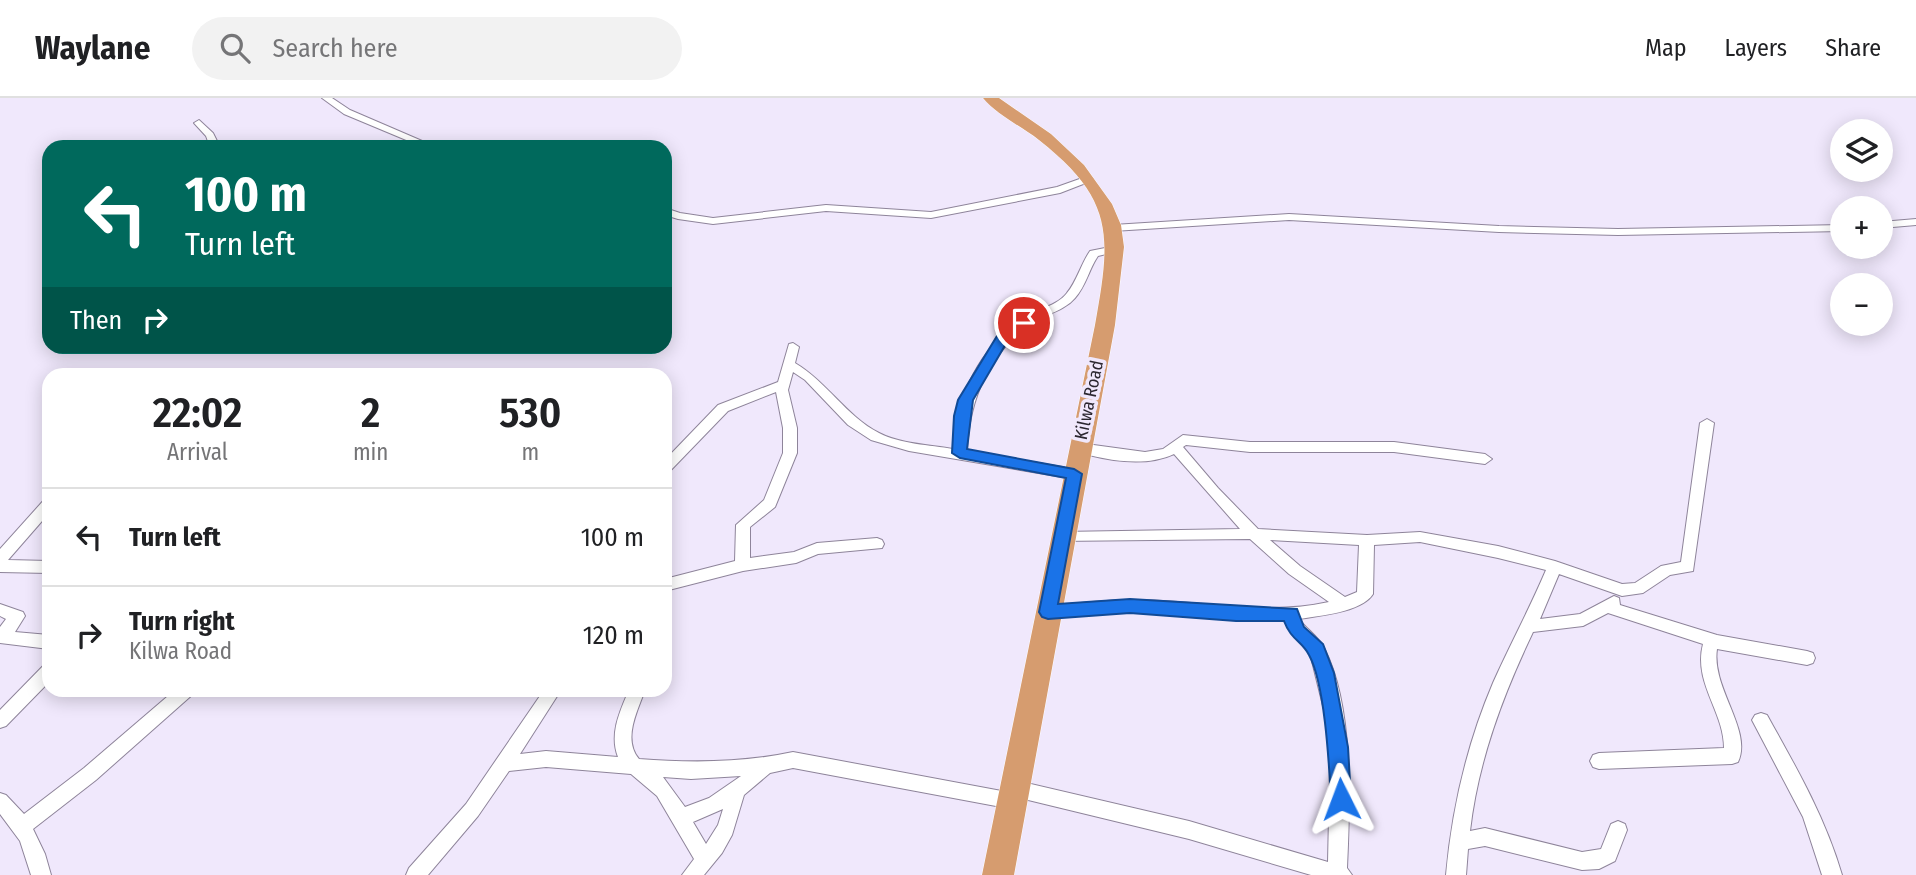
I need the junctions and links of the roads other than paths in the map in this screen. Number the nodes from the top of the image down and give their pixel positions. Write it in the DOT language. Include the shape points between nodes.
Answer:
graph roads {
  1 [pos="326,98"];
  2 [pos="990,98"];
  3 [pos="199,123"];
  4 [pos="212,140"];
  5 [pos="414,140"];
  6 [pos="1088,180"];
  7 [pos="672,214"];
  8 [pos="1916,222"];
  9 [pos="1893,224"];
  10 [pos="1830,229"];
  11 [pos="1114,238"];
  12 [pos="793,347"];
  13 [pos="788,364"];
  14 [pos="782,385"];
  15 [pos="1707,423"];
  16 [pos="1176,447"];
  17 [pos="1079,448"];
  18 [pos="960,453"];
  19 [pos="1485,459"];
  20 [pos="672,461"];
  21 [pos="1074,474"];
  22 [pos="42,512"];
  23 [pos="1251,534"];
  24 [pos="1062,537"];
  25 [pos="1367,540"];
  26 [pos="877,544"];
  27 [pos="0,559"];
  28 [pos="743,565"];
  29 [pos="0,566"];
  30 [pos="42,567"];
  31 [pos="1555,568"];
  32 [pos="672,584"];
  33 [pos="1622,590"];
  34 [pos="1342,603"];
  35 [pos="1609,607"];
  36 [pos="0,610"];
  37 [pos="1048,612"];
  38 [pos="1290,614"];
  39 [pos="1530,626"];
  40 [pos="42,641"];
  41 [pos="1717,642"];
  42 [pos="1807,658"];
  43 [pos="42,678"];
  44 [pos="178,697"];
  45 [pos="548,697"];
  46 [pos="634,697"];
  47 [pos="1760,720"];
  48 [pos="0,722"];
  49 [pos="1599,761"];
  50 [pos="506,763"];
  51 [pos="633,765"];
  52 [pos="765,766"];
  53 [pos="735,792"];
  54 [pos="1013,794"];
  55 [pos="0,801"];
  56 [pos="680,817"];
  57 [pos="23,826"];
  58 [pos="1618,830"];
  59 [pos="1458,842"];
  60 [pos="698,870"];
  61 [pos="1339,874"];
  62 [pos="41,875"];
  63 [pos="416,875"];
  64 [pos="998,875"];
  65 [pos="1456,875"];
  66 [pos="1832,875"];
  1 -- 5 [label="street" via="344,111"];
  2 -- 6 [label="highway, Kilwa Road" via="1056,145"];
  3 -- 4 [label="street"];
  6 -- 7 [label="street" via="1060,190 931,215 826,208 712,221"];
  6 -- 11 [label="highway, Kilwa Road" via="1103,202"];
  8 -- 9 [label="street"];
  10 -- 11 [label="street" via="1618,232 1289,217"];
  11 -- 17 [label="highway, Kilwa Road" via="1108,314"];
  11 -- 18 [label="street" via="1094,253 1069,298 1002,339 965,400"];
  12 -- 13 [label="street"];
  13 -- 14 [label="street"];
  13 -- 18 [label="street" via="809,377 835,407 869,433"];
  14 -- 20 [label="street" via="723,408"];
  14 -- 28 [label="street" via="790,453 770,503 743,525"];
  15 -- 33 [label="street" via="1688,567 1665,570 1638,589"];
  16 -- 17 [label="street" via="1146,455"];
  16 -- 19 [label="street" via="1183,440 1250,447 1394,447"];
  16 -- 23 [label="street"];
  17 -- 21 [label="highway, Kilwa Road"];
  18 -- 21 [label="street"];
  21 -- 24 [label="highway, Kilwa Road"];
  22 -- 27 [label="street"];
  23 -- 24 [label="street"];
  23 -- 25 [label="street"];
  23 -- 34 [label="street"];
  24 -- 37 [label="highway, Kilwa Road"];
  25 -- 31 [label="street" via="1431,538"];
  25 -- 34 [label="street" via="1365,594"];
  26 -- 28 [label="street" via="817,549"];
  28 -- 32 [label="street"];
  29 -- 30 [label="street"];
  31 -- 33 [label="street"];
  31 -- 39 [label="street"];
  33 -- 35 [label="street"];
  34 -- 38 [label="street"];
  35 -- 39 [label="street" via="1571,623"];
  35 -- 41 [label="street"];
  36 -- 40 [label="street" via="17,616 2,637"];
  37 -- 38 [label="street" via="1130,606"];
  37 -- 54 [label="highway, Kilwa Road"];
  38 -- 61 [label="street" via="1297,631 1317,649 1327,685 1338,747"];
  39 -- 59 [label="street" via="1502,681 1471,769"];
  41 -- 42 [label="street"];
  41 -- 49 [label="street" via="1710,645 1707,669 1733,743 1732,756"];
  43 -- 48 [label="street"];
  44 -- 57 [label="street"];
  45 -- 50 [label="street"];
  46 -- 51 [label="street" via="624,728 624,745"];
  47 -- 66 [label="street" via="1793,778"];
  50 -- 51 [label="street" via="546,759"];
  50 -- 63 [label="street"];
  51 -- 52 [label="street" via="673,771"];
  51 -- 56 [label="street" via="659,785"];
  52 -- 53 [label="street"];
  52 -- 54 [label="street" via="793,760 813,762"];
  53 -- 56 [label="street" via="708,809"];
  53 -- 60 [label="street" via="729,826"];
  54 -- 61 [label="street" via="1189,830"];
  54 -- 64 [label="highway, Kilwa Road"];
  55 -- 57 [label="street"];
  56 -- 60 [label="street"];
  57 -- 62 [label="street"];
  58 -- 59 [label="street" via="1608,855 1599,860 1582,861 1485,837"];
  59 -- 65 [label="street"];
}
